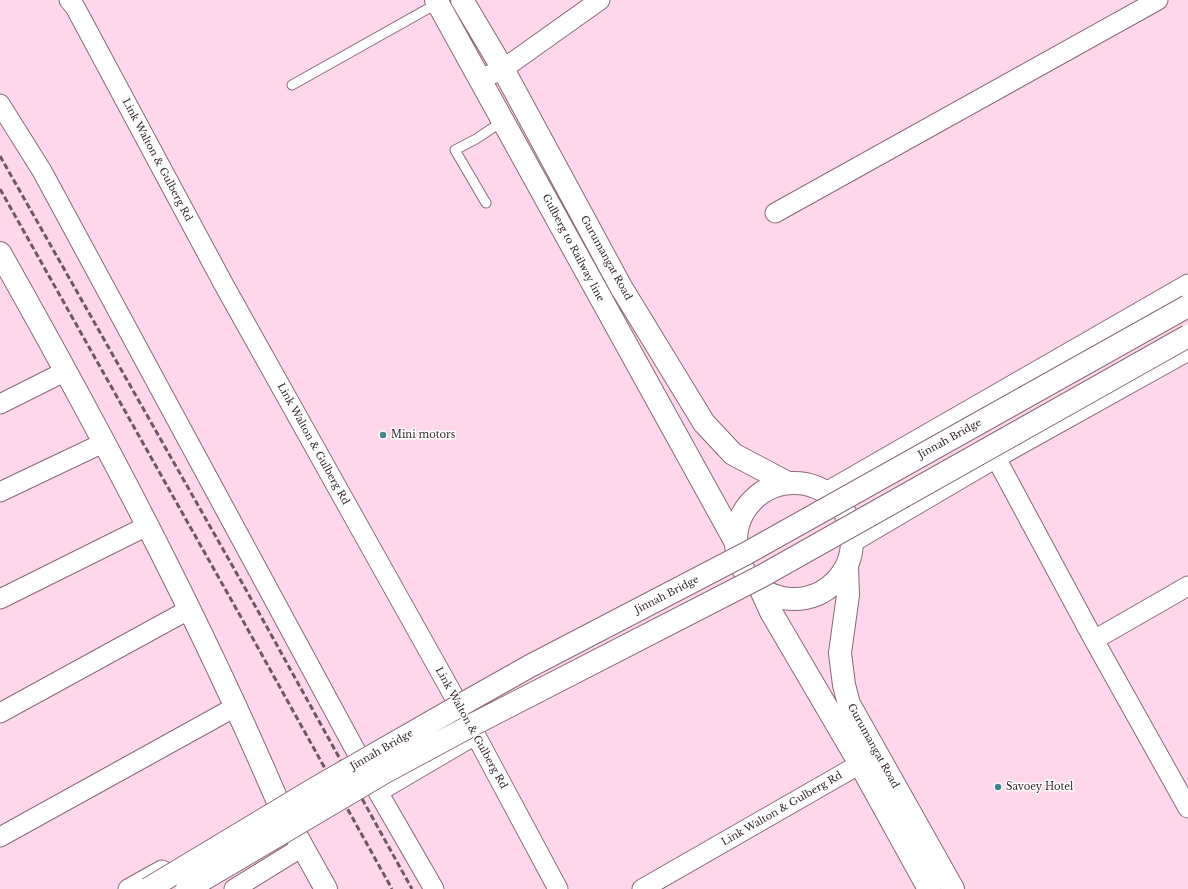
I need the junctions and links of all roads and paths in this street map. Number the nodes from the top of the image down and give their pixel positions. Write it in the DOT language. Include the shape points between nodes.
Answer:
graph roads {
  1 [pos="69,0"];
  2 [pos="462,0"];
  3 [pos="600,0"];
  4 [pos="1158,0"];
  5 [pos="437,1"];
  6 [pos="503,69"];
  7 [pos="481,79"];
  8 [pos="292,85"];
  9 [pos="0,104"];
  10 [pos="504,120"];
  11 [pos="486,203"];
  12 [pos="775,213"];
  13 [pos="0,253"];
  14 [pos="1188,284"];
  15 [pos="1188,306"];
  16 [pos="1188,336"];
  17 [pos="1188,351"];
  18 [pos="66,371"];
  19 [pos="0,404"];
  20 [pos="103,442"];
  21 [pos="996,458"];
  22 [pos="786,482"];
  23 [pos="0,492"];
  24 [pos="826,492"];
  25 [pos="147,526"];
  26 [pos="853,542"];
  27 [pos="736,544"];
  28 [pos="847,566"];
  29 [pos="759,588"];
  30 [pos="1185,595"];
  31 [pos="0,599"];
  32 [pos="190,609"];
  33 [pos="1094,640"];
  34 [pos="454,697"];
  35 [pos="237,706"];
  36 [pos="0,713"];
  37 [pos="475,734"];
  38 [pos="352,758"];
  39 [pos="860,764"];
  40 [pos="378,792"];
  41 [pos="285,798"];
  42 [pos="1188,808"];
  43 [pos="0,837"];
  44 [pos="302,847"];
  45 [pos="321,887"];
  46 [pos="128,889"];
  47 [pos="148,889"];
  48 [pos="187,889"];
  49 [pos="234,889"];
  50 [pos="434,889"];
  51 [pos="558,889"];
  52 [pos="642,889"];
  53 [pos="929,889"];
  54 [pos="953,889"];
  1 -- 34 [label="street, Link Walton & Gulberg Rd" via="224,285"];
  2 -- 6 [label="main road, Gurumangat Road"];
  3 -- 6 [label="street"];
  4 -- 12 [label="street"];
  5 -- 7 [label="main road, Gulberg to Railway line"];
  5 -- 8 [label="lane"];
  6 -- 7 [label="street"];
  6 -- 22 [label="main road, Gurumangat Road" via="621,287 704,423 733,454"];
  7 -- 10 [label="main road, Gulberg to Railway line"];
  9 -- 38 [label="street" via="42,171"];
  10 -- 11 [label="lane" via="455,150"];
  10 -- 27 [label="main road, Gulberg to Railway line"];
  13 -- 18 [label="main road"];
  14 -- 24 [label="street"];
  15 -- 47 [label="main road, Jinnah Bridge, bridge" via="747,554 530,666 316,788"];
  16 -- 48 [label="main road, Jinnah Bridge, bridge" via="762,576 384,772"];
  17 -- 21 [label="street"];
  18 -- 19 [label="street"];
  18 -- 20 [label="main road"];
  20 -- 23 [label="street"];
  20 -- 25 [label="main road"];
  21 -- 26 [label="street"];
  21 -- 33 [label="street"];
  22 -- 24 [label="main road" via="807,483"];
  22 -- 27 [label="main road" via="760,493 741,514"];
  24 -- 26 [label="main road" via="841,505 850,523"];
  25 -- 31 [label="street"];
  25 -- 32 [label="main road"];
  26 -- 28 [label="main road"];
  27 -- 29 [label="main road" via="742,569"];
  27 -- 34 [label="street"];
  28 -- 29 [label="main road" via="831,586 809,597 784,599"];
  28 -- 54 [label="main road, Gurumangat Road" via="848,595 840,653 849,704"];
  29 -- 37 [label="street"];
  29 -- 39 [label="main road"];
  30 -- 33 [label="street"];
  32 -- 35 [label="main road"];
  32 -- 36 [label="street"];
  33 -- 42 [label="street"];
  34 -- 37 [label="street, Link Walton & Gulberg Rd"];
  34 -- 38 [label="street"];
  35 -- 41 [label="main road"];
  35 -- 43 [label="street"];
  37 -- 40 [label="street"];
  37 -- 51 [label="street, Link Walton & Gulberg Rd"];
  38 -- 40 [label="street"];
  39 -- 52 [label="street, Link Walton & Gulberg Rd"];
  39 -- 53 [label="main road"];
  40 -- 50 [label="street"];
  41 -- 44 [label="main road"];
  41 -- 46 [label="street"];
  44 -- 45 [label="main road"];
  44 -- 49 [label="street"];
}
